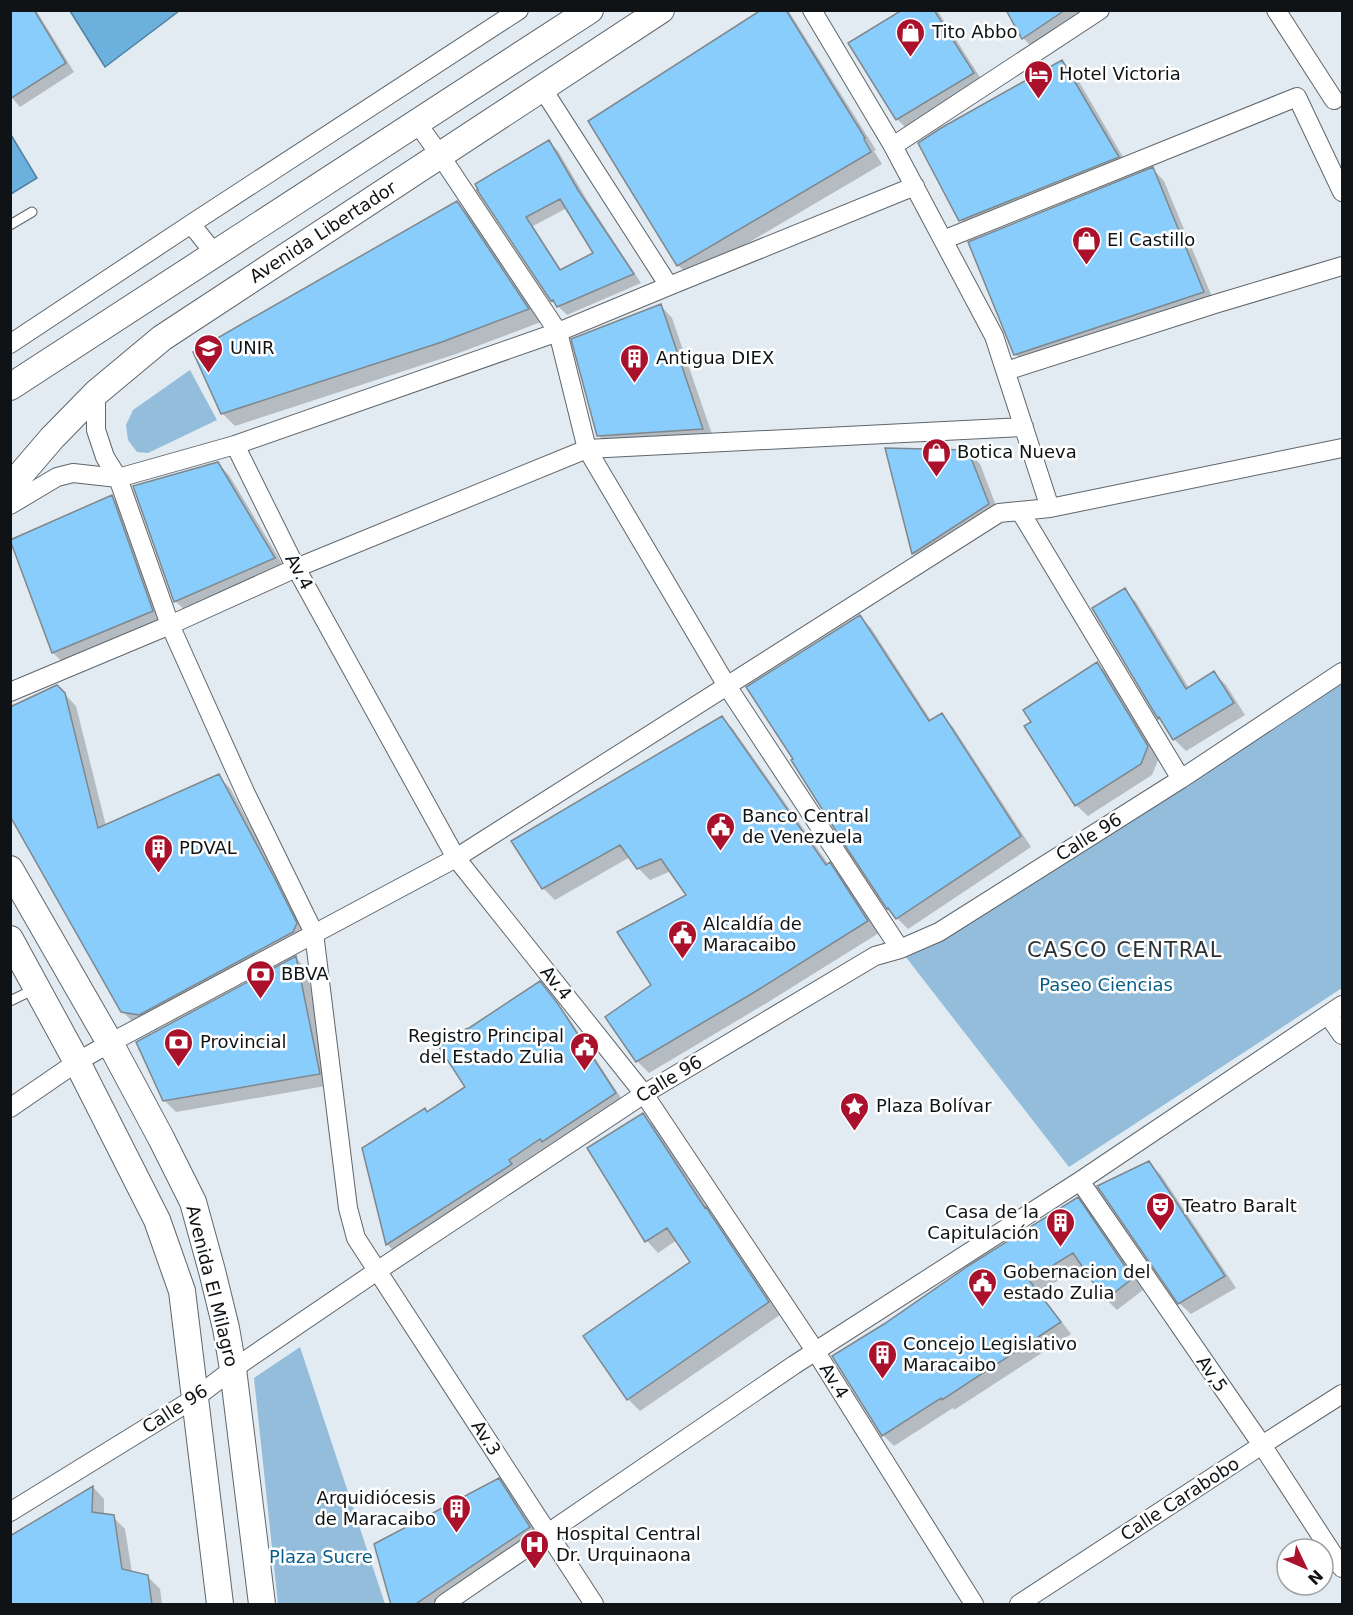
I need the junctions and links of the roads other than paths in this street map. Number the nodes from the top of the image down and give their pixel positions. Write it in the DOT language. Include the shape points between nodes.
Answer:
graph roads {
  1 [pos="519,10"];
  2 [pos="590,10"];
  3 [pos="661,10"];
  4 [pos="812,10"];
  5 [pos="1100,10"];
  6 [pos="1276,10"];
  7 [pos="542,88"];
  8 [pos="1338,97"];
  9 [pos="1306,116"];
  10 [pos="417,123"];
  11 [pos="893,146"];
  12 [pos="440,155"];
  13 [pos="915,186"];
  14 [pos="1342,192"];
  15 [pos="32,212"];
  16 [pos="191,224"];
  17 [pos="10,225"];
  18 [pos="943,240"];
  19 [pos="215,254"];
  20 [pos="1341,270"];
  21 [pos="669,286"];
  22 [pos="558,332"];
  23 [pos="10,344"];
  24 [pos="1006,371"];
  25 [pos="10,387"];
  26 [pos="96,393"];
  27 [pos="1024,427"];
  28 [pos="235,445"];
  29 [pos="1342,448"];
  30 [pos="587,449"];
  31 [pos="118,478"];
  32 [pos="10,487"];
  33 [pos="10,505"];
  34 [pos="1050,508"];
  35 [pos="1020,511"];
  36 [pos="296,568"];
  37 [pos="170,625"];
  38 [pos="1342,672"];
  39 [pos="727,686"];
  40 [pos="10,692"];
  41 [pos="1181,779"];
  42 [pos="456,858"];
  43 [pos="10,869"];
  44 [pos="314,933"];
  45 [pos="10,939"];
  46 [pos="900,949"];
  47 [pos="37,988"];
  48 [pos="10,1001"];
  49 [pos="1335,1010"];
  50 [pos="1342,1035"];
  51 [pos="110,1043"];
  52 [pos="77,1062"];
  53 [pos="644,1094"];
  54 [pos="10,1107"];
  55 [pos="1080,1181"];
  56 [pos="377,1271"];
  57 [pos="816,1352"];
  58 [pos="233,1369"];
  59 [pos="1342,1394"];
  60 [pos="195,1398"];
  61 [pos="1262,1445"];
  62 [pos="10,1512"];
  63 [pos="549,1534"];
  64 [pos="1342,1568"];
  65 [pos="220,1605"];
  66 [pos="262,1605"];
  67 [pos="444,1605"];
  68 [pos="594,1605"];
  69 [pos="974,1605"];
  70 [pos="1019,1605"];
  1 -- 16 [label="street"];
  2 -- 10 [label="main road"];
  3 -- 7 [label="main road, Avenida Libertador"];
  4 -- 11 [label="street"];
  5 -- 11 [label="street"];
  6 -- 8 [label="street"];
  7 -- 12 [label="main road, Avenida Libertador"];
  7 -- 21 [label="street"];
  8 -- 9 [label="street"];
  9 -- 14 [label="street"];
  9 -- 18 [label="street" via="1297,97"];
  10 -- 12 [label="street"];
  10 -- 19 [label="main road"];
  11 -- 13 [label="street"];
  12 -- 22 [label="street"];
  12 -- 26 [label="main road, Avenida Libertador" via="162,338"];
  13 -- 18 [label="street"];
  13 -- 21 [label="street"];
  15 -- 17 [label="lane"];
  16 -- 19 [label="street"];
  16 -- 23 [label="street"];
  18 -- 24 [label="street" via="994,336"];
  19 -- 25 [label="main road"];
  20 -- 24 [label="street" via="1215,304"];
  21 -- 22 [label="street"];
  22 -- 28 [label="street"];
  22 -- 30 [label="street"];
  24 -- 27 [label="street"];
  26 -- 31 [label="street, Av.3" via="96,430 105,457"];
  26 -- 32 [label="main road, Avenida Libertador"];
  27 -- 30 [label="street"];
  27 -- 34 [label="street"];
  28 -- 31 [label="street"];
  28 -- 36 [label="street, Av.4"];
  29 -- 34 [label="street"];
  30 -- 36 [label="street"];
  30 -- 39 [label="street"];
  31 -- 33 [label="street" via="73,473 57,477"];
  31 -- 37 [label="street, Av.3"];
  34 -- 35 [label="street"];
  35 -- 39 [label="street" via="999,513"];
  35 -- 41 [label="street"];
  36 -- 37 [label="street"];
  36 -- 42 [label="street, Av.4"];
  37 -- 40 [label="street"];
  37 -- 44 [label="street, Av.3"];
  38 -- 41 [label="street, Calle 96"];
  39 -- 42 [label="street"];
  39 -- 46 [label="street"];
  41 -- 46 [label="street, Calle 96" via="939,932"];
  42 -- 44 [label="street"];
  42 -- 53 [label="street, Av.4"];
  43 -- 51 [label="main road, Avenida El Milagro"];
  44 -- 51 [label="street"];
  44 -- 56 [label="street, Av.3" via="348,1208 356,1238"];
  45 -- 47 [label="main road, Avenida El Milagro"];
  46 -- 53 [label="street, Calle 96" via="875,956"];
  47 -- 48 [label="lane"];
  47 -- 52 [label="main road, Avenida El Milagro"];
  49 -- 50 [label="street"];
  49 -- 55 [label="street"];
  51 -- 52 [label="street"];
  51 -- 58 [label="main road, Avenida El Milagro" via="193,1202"];
  52 -- 54 [label="street"];
  52 -- 60 [label="main road, Avenida El Milagro" via="158,1220 182,1291"];
  53 -- 56 [label="street, Calle 96"];
  53 -- 57 [label="street, Av.4"];
  55 -- 57 [label="street"];
  55 -- 61 [label="street, Av,5"];
  56 -- 58 [label="street, Calle 96"];
  56 -- 63 [label="street, Av.3"];
  57 -- 63 [label="street"];
  57 -- 69 [label="street, Av.4"];
  58 -- 60 [label="street, Calle 96"];
  58 -- 66 [label="main road, Avenida El Milagro"];
  59 -- 61 [label="street, Calle Carabobo"];
  60 -- 62 [label="street, Calle 96"];
  60 -- 65 [label="main road, Avenida El Milagro"];
  61 -- 64 [label="street, Av,5"];
  61 -- 70 [label="street, Calle Carabobo"];
  63 -- 67 [label="street"];
  63 -- 68 [label="street, Av.3"];
}
